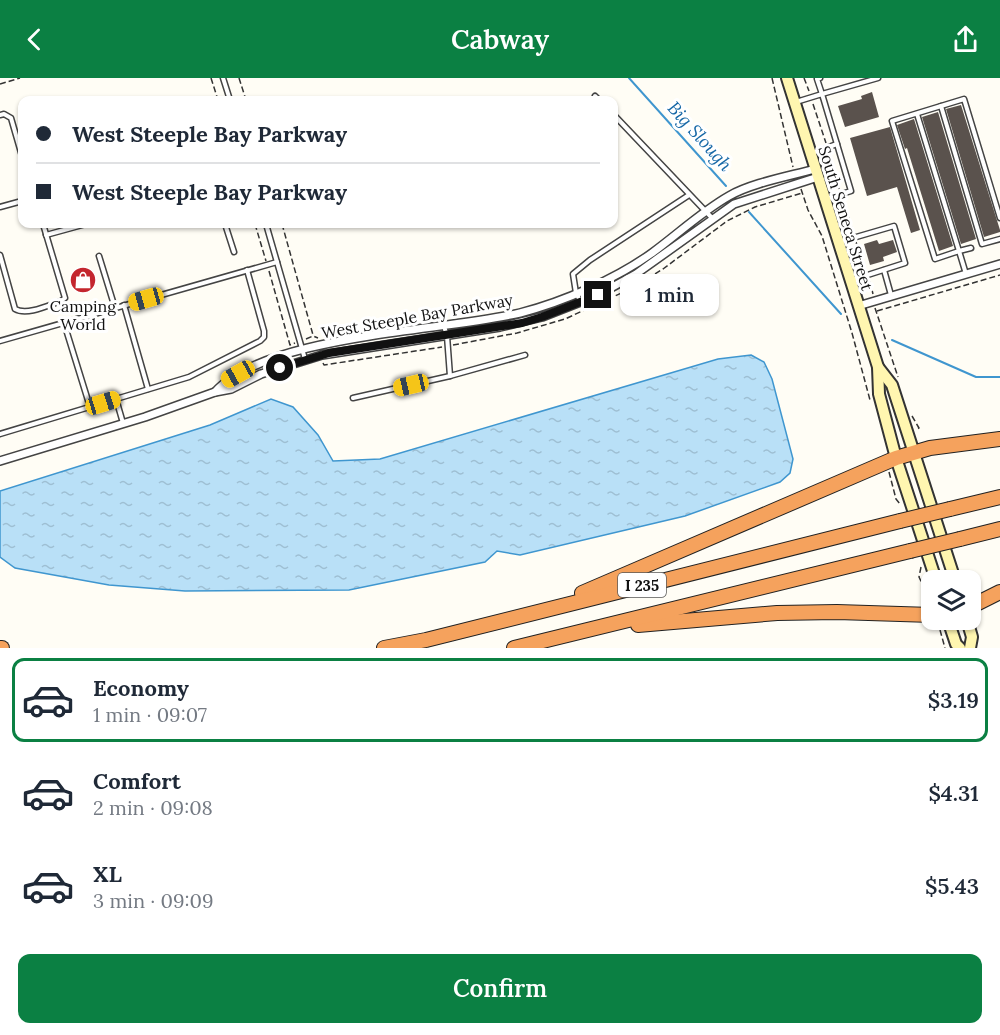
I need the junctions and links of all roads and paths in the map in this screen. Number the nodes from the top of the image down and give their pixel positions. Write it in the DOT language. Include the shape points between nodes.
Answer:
graph roads {
  1 [pos="20,78"];
  2 [pos="211,78"];
  3 [pos="224,78"];
  4 [pos="239,78"];
  5 [pos="772,78"];
  6 [pos="787,78"];
  7 [pos="804,78"];
  8 [pos="820,78"];
  9 [pos="878,78"];
  10 [pos="0,84"];
  11 [pos="822,94"];
  12 [pos="217,96"];
  13 [pos="229,96"];
  14 [pos="245,96"];
  15 [pos="811,97"];
  16 [pos="795,102"];
  17 [pos="941,106"];
  18 [pos="917,114"];
  19 [pos="0,115"];
  20 [pos="618,120"];
  21 [pos="18,142"];
  22 [pos="837,144"];
  23 [pos="827,147"];
  24 [pos="811,153"];
  25 [pos="817,173"];
  26 [pos="796,175"];
  27 [pos="798,183"];
  28 [pos="802,193"];
  29 [pos="841,194"];
  30 [pos="689,195"];
  31 [pos="825,200"];
  32 [pos="18,202"];
  33 [pos="0,207"];
  34 [pos="705,212"];
  35 [pos="1000,218"];
  36 [pos="712,219"];
  37 [pos="44,228"];
  38 [pos="71,228"];
  39 [pos="226,228"];
  40 [pos="256,228"];
  41 [pos="267,228"];
  42 [pos="283,228"];
  43 [pos="46,235"];
  44 [pos="855,237"];
  45 [pos="1000,239"];
  46 [pos="838,242"];
  47 [pos="971,248"];
  48 [pos="959,251"];
  49 [pos="234,252"];
  50 [pos="0,255"];
  51 [pos="99,256"];
  52 [pos="277,261"];
  53 [pos="267,264"];
  54 [pos="1000,264"];
  55 [pos="247,270"];
  56 [pos="884,270"];
  57 [pos="966,274"];
  58 [pos="867,275"];
  59 [pos="1000,275"];
  60 [pos="850,280"];
  61 [pos="576,293"];
  62 [pos="892,296"];
  63 [pos="874,301"];
  64 [pos="581,302"];
  65 [pos="124,306"];
  66 [pos="858,306"];
  67 [pos="115,308"];
  68 [pos="876,312"];
  69 [pos="64,323"];
  70 [pos="444,326"];
  71 [pos="314,336"];
  72 [pos="447,336"];
  73 [pos="0,341"];
  74 [pos="300,341"];
  75 [pos="320,346"];
  76 [pos="448,346"];
  77 [pos="303,350"];
  78 [pos="322,355"];
  79 [pos="525,355"];
  80 [pos="305,359"];
  81 [pos="878,367"];
  82 [pos="450,376"];
  83 [pos="899,379"];
  84 [pos="148,389"];
  85 [pos="215,392"];
  86 [pos="353,398"];
  87 [pos="116,399"];
  88 [pos="872,406"];
  89 [pos="90,407"];
  90 [pos="911,413"];
  91 [pos="123,424"];
  92 [pos="916,430"];
  93 [pos="0,434"];
  94 [pos="1000,439"];
  95 [pos="914,452"];
  96 [pos="0,460"];
  97 [pos="892,463"];
  98 [pos="1000,497"];
  99 [pos="903,506"];
  100 [pos="1000,529"];
  101 [pos="922,564"];
  102 [pos="932,570"];
  103 [pos="952,570"];
  104 [pos="921,581"];
  105 [pos="1000,592"];
  106 [pos="981,602"];
  107 [pos="544,610"];
  108 [pos="921,615"];
  109 [pos="588,630"];
  110 [pos="940,630"];
  111 [pos="951,630"];
  112 [pos="970,630"];
  113 [pos="384,648"];
  114 [pos="514,648"];
  115 [pos="945,648"];
  116 [pos="960,648"];
  117 [pos="970,648"];
  1 -- 10 [label="path"];
  2 -- 12 [label="path"];
  3 -- 13 [label="lane"];
  4 -- 14 [label="path"];
  5 -- 26 [label="path"];
  6 -- 16 [label="street, South Seneca Street"];
  7 -- 15 [label="path"];
  8 -- 11 [label="lane" via="817,79"];
  9 -- 11 [label="lane"];
  11 -- 15 [label="lane"];
  11 -- 22 [label="lane"];
  15 -- 16 [label="lane"];
  15 -- 23 [label="path"];
  16 -- 24 [label="street, South Seneca Street"];
  17 -- 18 [label="lane"];
  17 -- 35 [label="lane" via="964,99"];
  17 -- 45 [label="lane" via="982,244"];
  18 -- 48 [label="lane"];
  18 -- 48 [label="lane" via="892,121 935,259"];
  19 -- 21 [label="lane" via="11,118"];
  20 -- 30 [label="lane"];
  22 -- 23 [label="lane"];
  22 -- 29 [label="lane" via="850,190"];
  23 -- 24 [label="lane"];
  23 -- 29 [label="path"];
  24 -- 25 [label="street, South Seneca Street"];
  25 -- 26 [label="street, West Steeple Bay Parkway"];
  25 -- 27 [label="street, West Steeple Bay Parkway"];
  25 -- 31 [label="street, South Seneca Street"];
  26 -- 34 [label="street, West Steeple Bay Parkway" via="731,195"];
  27 -- 28 [label="path"];
  27 -- 36 [label="street, West Steeple Bay Parkway" via="748,198"];
  28 -- 76 [label="path" via="755,207 727,221 630,289 565,319"];
  28 -- 88 [label="path" via="822,236"];
  29 -- 31 [label="lane"];
  29 -- 44 [label="path"];
  30 -- 34 [label="lane"];
  30 -- 61 [label="lane" via="573,274"];
  31 -- 46 [label="street, South Seneca Street"];
  32 -- 33 [label="lane"];
  34 -- 36 [label="lane"];
  34 -- 61 [label="street, West Steeple Bay Parkway" via="650,254"];
  36 -- 64 [label="street, West Steeple Bay Parkway" via="636,274"];
  37 -- 43 [label="lane"];
  38 -- 43 [label="lane"];
  39 -- 49 [label="lane"];
  40 -- 53 [label="path"];
  41 -- 52 [label="lane"];
  42 -- 71 [label="path"];
  43 -- 50 [label="lane" via="65,298 61,301 27,311 15,309"];
  44 -- 46 [label="lane"];
  44 -- 56 [label="lane" via="894,226 905,263"];
  44 -- 58 [label="path"];
  46 -- 60 [label="street, South Seneca Street"];
  47 -- 48 [label="lane"];
  48 -- 57 [label="lane"];
  51 -- 67 [label="lane"];
  52 -- 53 [label="lane"];
  52 -- 74 [label="lane"];
  53 -- 55 [label="lane"];
  53 -- 74 [label="path" via="290,345"];
  54 -- 57 [label="street"];
  55 -- 65 [label="lane"];
  55 -- 84 [label="lane" via="264,337 189,377"];
  56 -- 58 [label="lane"];
  56 -- 62 [label="lane"];
  57 -- 62 [label="street"];
  58 -- 60 [label="lane"];
  58 -- 63 [label="path"];
  59 -- 68 [label="path"];
  60 -- 66 [label="street, South Seneca Street"];
  61 -- 64 [label="lane"];
  61 -- 70 [label="street, West Steeple Bay Parkway" via="522,312"];
  62 -- 63 [label="street"];
  63 -- 66 [label="street"];
  63 -- 68 [label="path"];
  64 -- 72 [label="street, West Steeple Bay Parkway" via="522,323"];
  65 -- 67 [label="lane"];
  65 -- 84 [label="lane"];
  66 -- 81 [label="street, South Seneca Street"];
  67 -- 69 [label="lane"];
  68 -- 83 [label="path"];
  69 -- 73 [label="lane"];
  69 -- 89 [label="lane"];
  70 -- 72 [label="lane"];
  70 -- 75 [label="street, West Steeple Bay Parkway"];
  71 -- 74 [label="path"];
  71 -- 75 [label="path" via="319,338"];
  72 -- 76 [label="lane"];
  72 -- 78 [label="street, West Steeple Bay Parkway"];
  74 -- 77 [label="lane"];
  75 -- 77 [label="street, West Steeple Bay Parkway"];
  76 -- 78 [label="path" via="324,365"];
  76 -- 82 [label="lane"];
  77 -- 80 [label="lane"];
  77 -- 85 [label="street, West Steeple Bay Parkway" via="238,374"];
  78 -- 80 [label="street, West Steeple Bay Parkway"];
  79 -- 82 [label="lane"];
  80 -- 85 [label="street, West Steeple Bay Parkway"];
  81 -- 95 [label="street, South Seneca Street" via="892,385"];
  81 -- 97 [label="street, South Seneca Street"];
  82 -- 86 [label="lane"];
  84 -- 87 [label="lane"];
  85 -- 91 [label="street, West Steeple Bay Parkway"];
  87 -- 89 [label="lane"];
  87 -- 91 [label="lane"];
  89 -- 93 [label="lane"];
  90 -- 92 [label="path" via="919,428"];
  91 -- 96 [label="street, West Steeple Bay Parkway"];
  94 -- 95 [label="highway"];
  95 -- 97 [label="highway"];
  95 -- 103 [label="street, South Seneca Street"];
  97 -- 99 [label="path" via="896,500"];
  97 -- 102 [label="street, South Seneca Street"];
  97 -- 107 [label="highway"];
  98 -- 107 [label="highway, I 235, bridge"];
  100 -- 109 [label="highway, I 235, bridge"];
  101 -- 104 [label="path"];
  105 -- 106 [label="highway"];
  107 -- 113 [label="highway, I 235"];
  108 -- 109 [label="highway" via="777,613"];
  109 -- 114 [label="highway, I 235"];
  110 -- 115 [label="path"];
  111 -- 116 [label="street"];
  112 -- 117 [label="street"];
}
